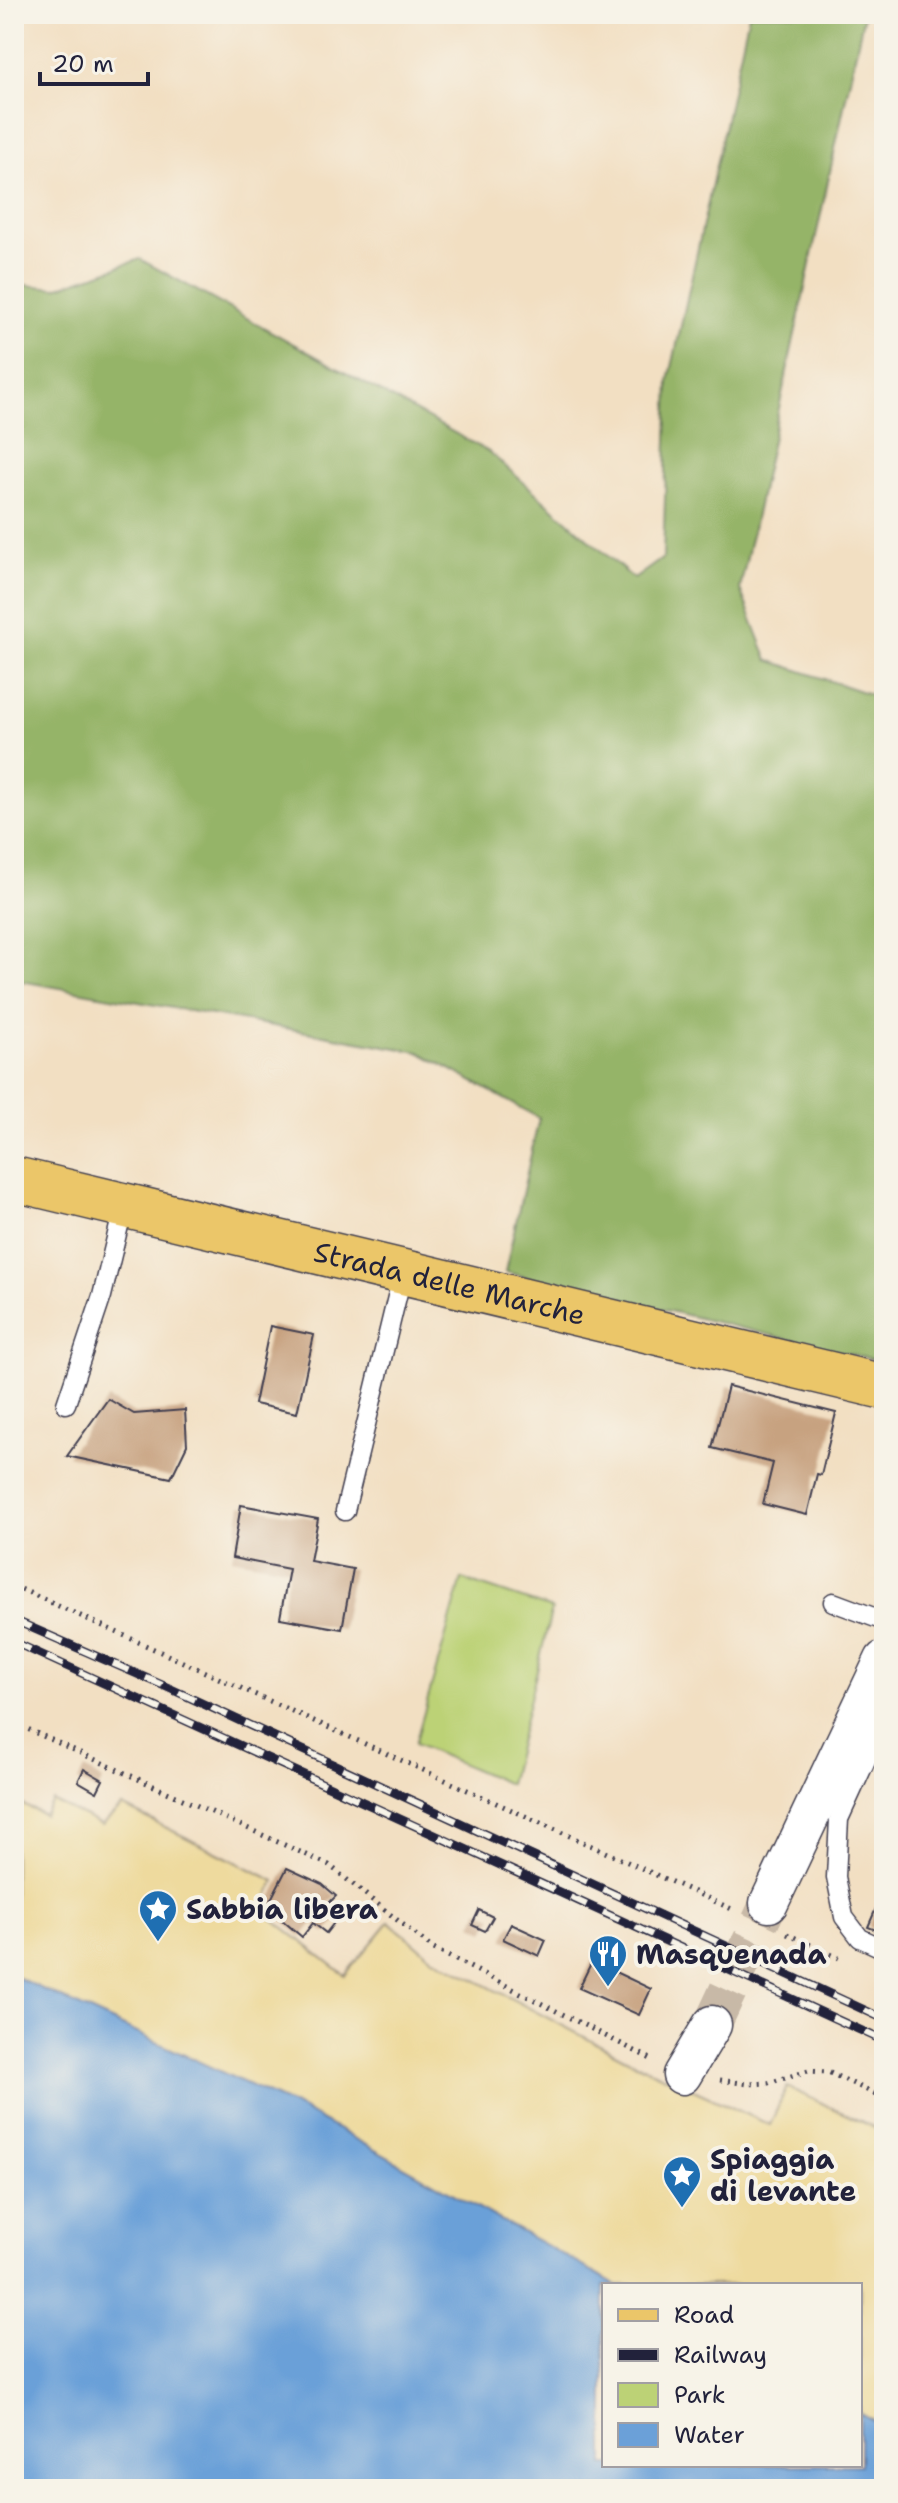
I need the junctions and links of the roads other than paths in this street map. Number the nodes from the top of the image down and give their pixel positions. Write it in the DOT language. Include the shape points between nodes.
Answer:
graph roads {
  1 [pos="14,1179"];
  2 [pos="124,1205"];
  3 [pos="403,1272"];
  4 [pos="884,1387"];
  5 [pos="66,1404"];
  6 [pos="345,1511"];
  7 [pos="833,1602"];
  8 [pos="884,1621"];
  9 [pos="884,1660"];
  10 [pos="884,1721"];
  11 [pos="763,1915"];
  12 [pos="884,1949"];
  13 [pos="712,2025"];
  14 [pos="682,2075"];
  1 -- 2 [label="main road, Strada delle Marche"];
  2 -- 3 [label="main road, Strada delle Marche"];
  2 -- 5 [label="lane" via="102,1296"];
  3 -- 4 [label="main road, Strada delle Marche"];
  3 -- 6 [label="lane"];
  7 -- 8 [label="lane"];
  9 -- 11 [label="street"];
  10 -- 12 [label="lane" via="839,1819 836,1877 844,1917 860,1938"];
  13 -- 14 [label="street"];
}
